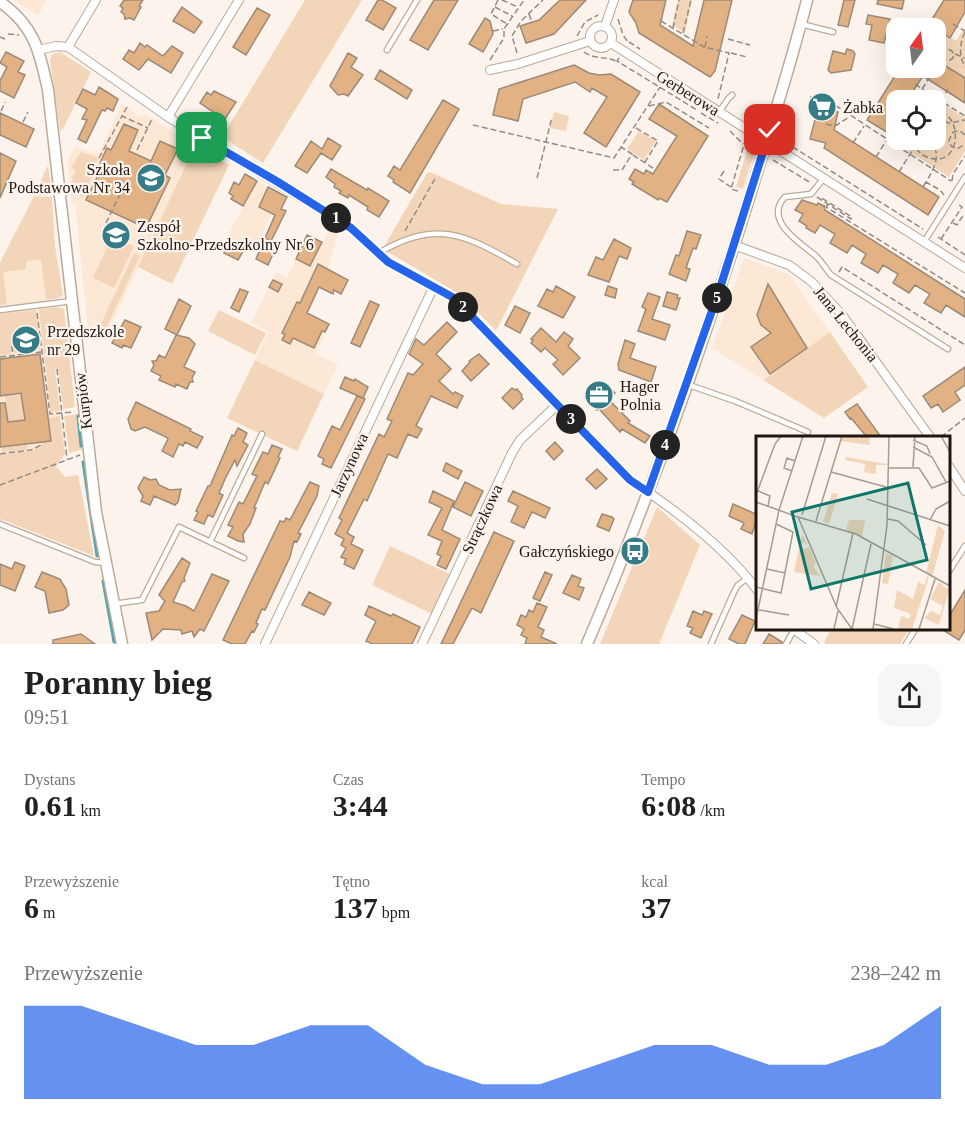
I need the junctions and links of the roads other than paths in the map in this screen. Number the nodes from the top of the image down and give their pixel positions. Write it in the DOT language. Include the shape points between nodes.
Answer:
graph roads {
  1 [pos="96,0"];
  2 [pos="239,0"];
  3 [pos="417,0"];
  4 [pos="614,0"];
  5 [pos="807,0"];
  6 [pos="0,2"];
  7 [pos="801,24"];
  8 [pos="605,26"];
  9 [pos="833,32"];
  10 [pos="590,41"];
  11 [pos="610,44"];
  12 [pos="68,47"];
  13 [pos="387,50"];
  14 [pos="39,51"];
  15 [pos="490,68"];
  16 [pos="732,95"];
  17 [pos="719,112"];
  18 [pos="168,117"];
  19 [pos="766,142"];
  20 [pos="965,177"];
  21 [pos="824,178"];
  22 [pos="924,242"];
  23 [pos="735,245"];
  24 [pos="379,253"];
  25 [pos="517,264"];
  26 [pos="965,268"];
  27 [pos="434,286"];
  28 [pos="72,301"];
  29 [pos="0,310"];
  30 [pos="948,349"];
  31 [pos="686,384"];
  32 [pos="557,405"];
  33 [pos="808,432"];
  34 [pos="262,434"];
  35 [pos="929,436"];
  36 [pos="950,468"];
  37 [pos="965,491"];
  38 [pos="648,492"];
  39 [pos="0,524"];
  40 [pos="210,542"];
  41 [pos="965,546"];
  42 [pos="244,558"];
  43 [pos="106,563"];
  44 [pos="950,570"];
  45 [pos="748,578"];
  46 [pos="756,588"];
  47 [pos="114,604"];
  48 [pos="793,629"];
  49 [pos="915,629"];
  50 [pos="122,644"];
  51 [pos="265,644"];
  52 [pos="423,644"];
  53 [pos="586,644"];
  54 [pos="711,644"];
  55 [pos="786,644"];
  56 [pos="814,644"];
  57 [pos="906,644"];
  1 -- 12 [label="street"];
  2 -- 18 [label="street"];
  3 -- 13 [label="lane"];
  4 -- 8 [label="street"];
  5 -- 7 [label="street"];
  6 -- 14 [label="street, Kurpiów" via="23,22"];
  7 -- 9 [label="lane"];
  7 -- 19 [label="street"];
  8 -- 10 [label="street" via="593,29"];
  8 -- 11 [label="street" via="612,33"];
  10 -- 11 [label="street" via="600,48"];
  10 -- 15 [label="street"];
  11 -- 17 [label="street, Gerberowa"];
  12 -- 14 [label="street"];
  12 -- 18 [label="street"];
  14 -- 28 [label="street, Kurpiów" via="48,90"];
  16 -- 17 [label="lane"];
  17 -- 19 [label="street, Gerberowa" via="751,126"];
  18 -- 24 [label="street" via="342,222"];
  19 -- 21 [label="street, Gerberowa"];
  19 -- 23 [label="street"];
  20 -- 22 [label="lane"];
  21 -- 22 [label="street, Gerberowa"];
  21 -- 30 [label="lane" via="811,194 784,197 776,210 780,221 835,278"];
  22 -- 26 [label="street, Gerberowa"];
  23 -- 31 [label="street"];
  23 -- 35 [label="street, Jana Lechonia" via="789,265 812,282 857,335"];
  24 -- 25 [label="lane" via="424,233 439,232 461,236"];
  24 -- 27 [label="street" via="388,262"];
  27 -- 32 [label="street" via="454,298"];
  27 -- 51 [label="street, Jarzynowa"];
  28 -- 29 [label="lane"];
  28 -- 43 [label="street, Kurpiów" via="96,512"];
  31 -- 33 [label="lane"];
  31 -- 38 [label="street"];
  32 -- 38 [label="street" via="630,480"];
  32 -- 52 [label="street, Strączkowa" via="520,440 512,453"];
  34 -- 40 [label="lane"];
  36 -- 37 [label="street"];
  38 -- 45 [label="street" via="664,501"];
  38 -- 53 [label="street"];
  39 -- 43 [label="lane"];
  40 -- 42 [label="lane"];
  40 -- 47 [label="lane" via="179,526 142,600"];
  41 -- 44 [label="lane"];
  43 -- 47 [label="street, Kurpiów"];
  45 -- 46 [label="street"];
  45 -- 54 [label="lane" via="734,592"];
  47 -- 50 [label="street, Kurpiów"];
  48 -- 55 [label="lane"];
  48 -- 56 [label="street"];
  49 -- 57 [label="lane"];
}
